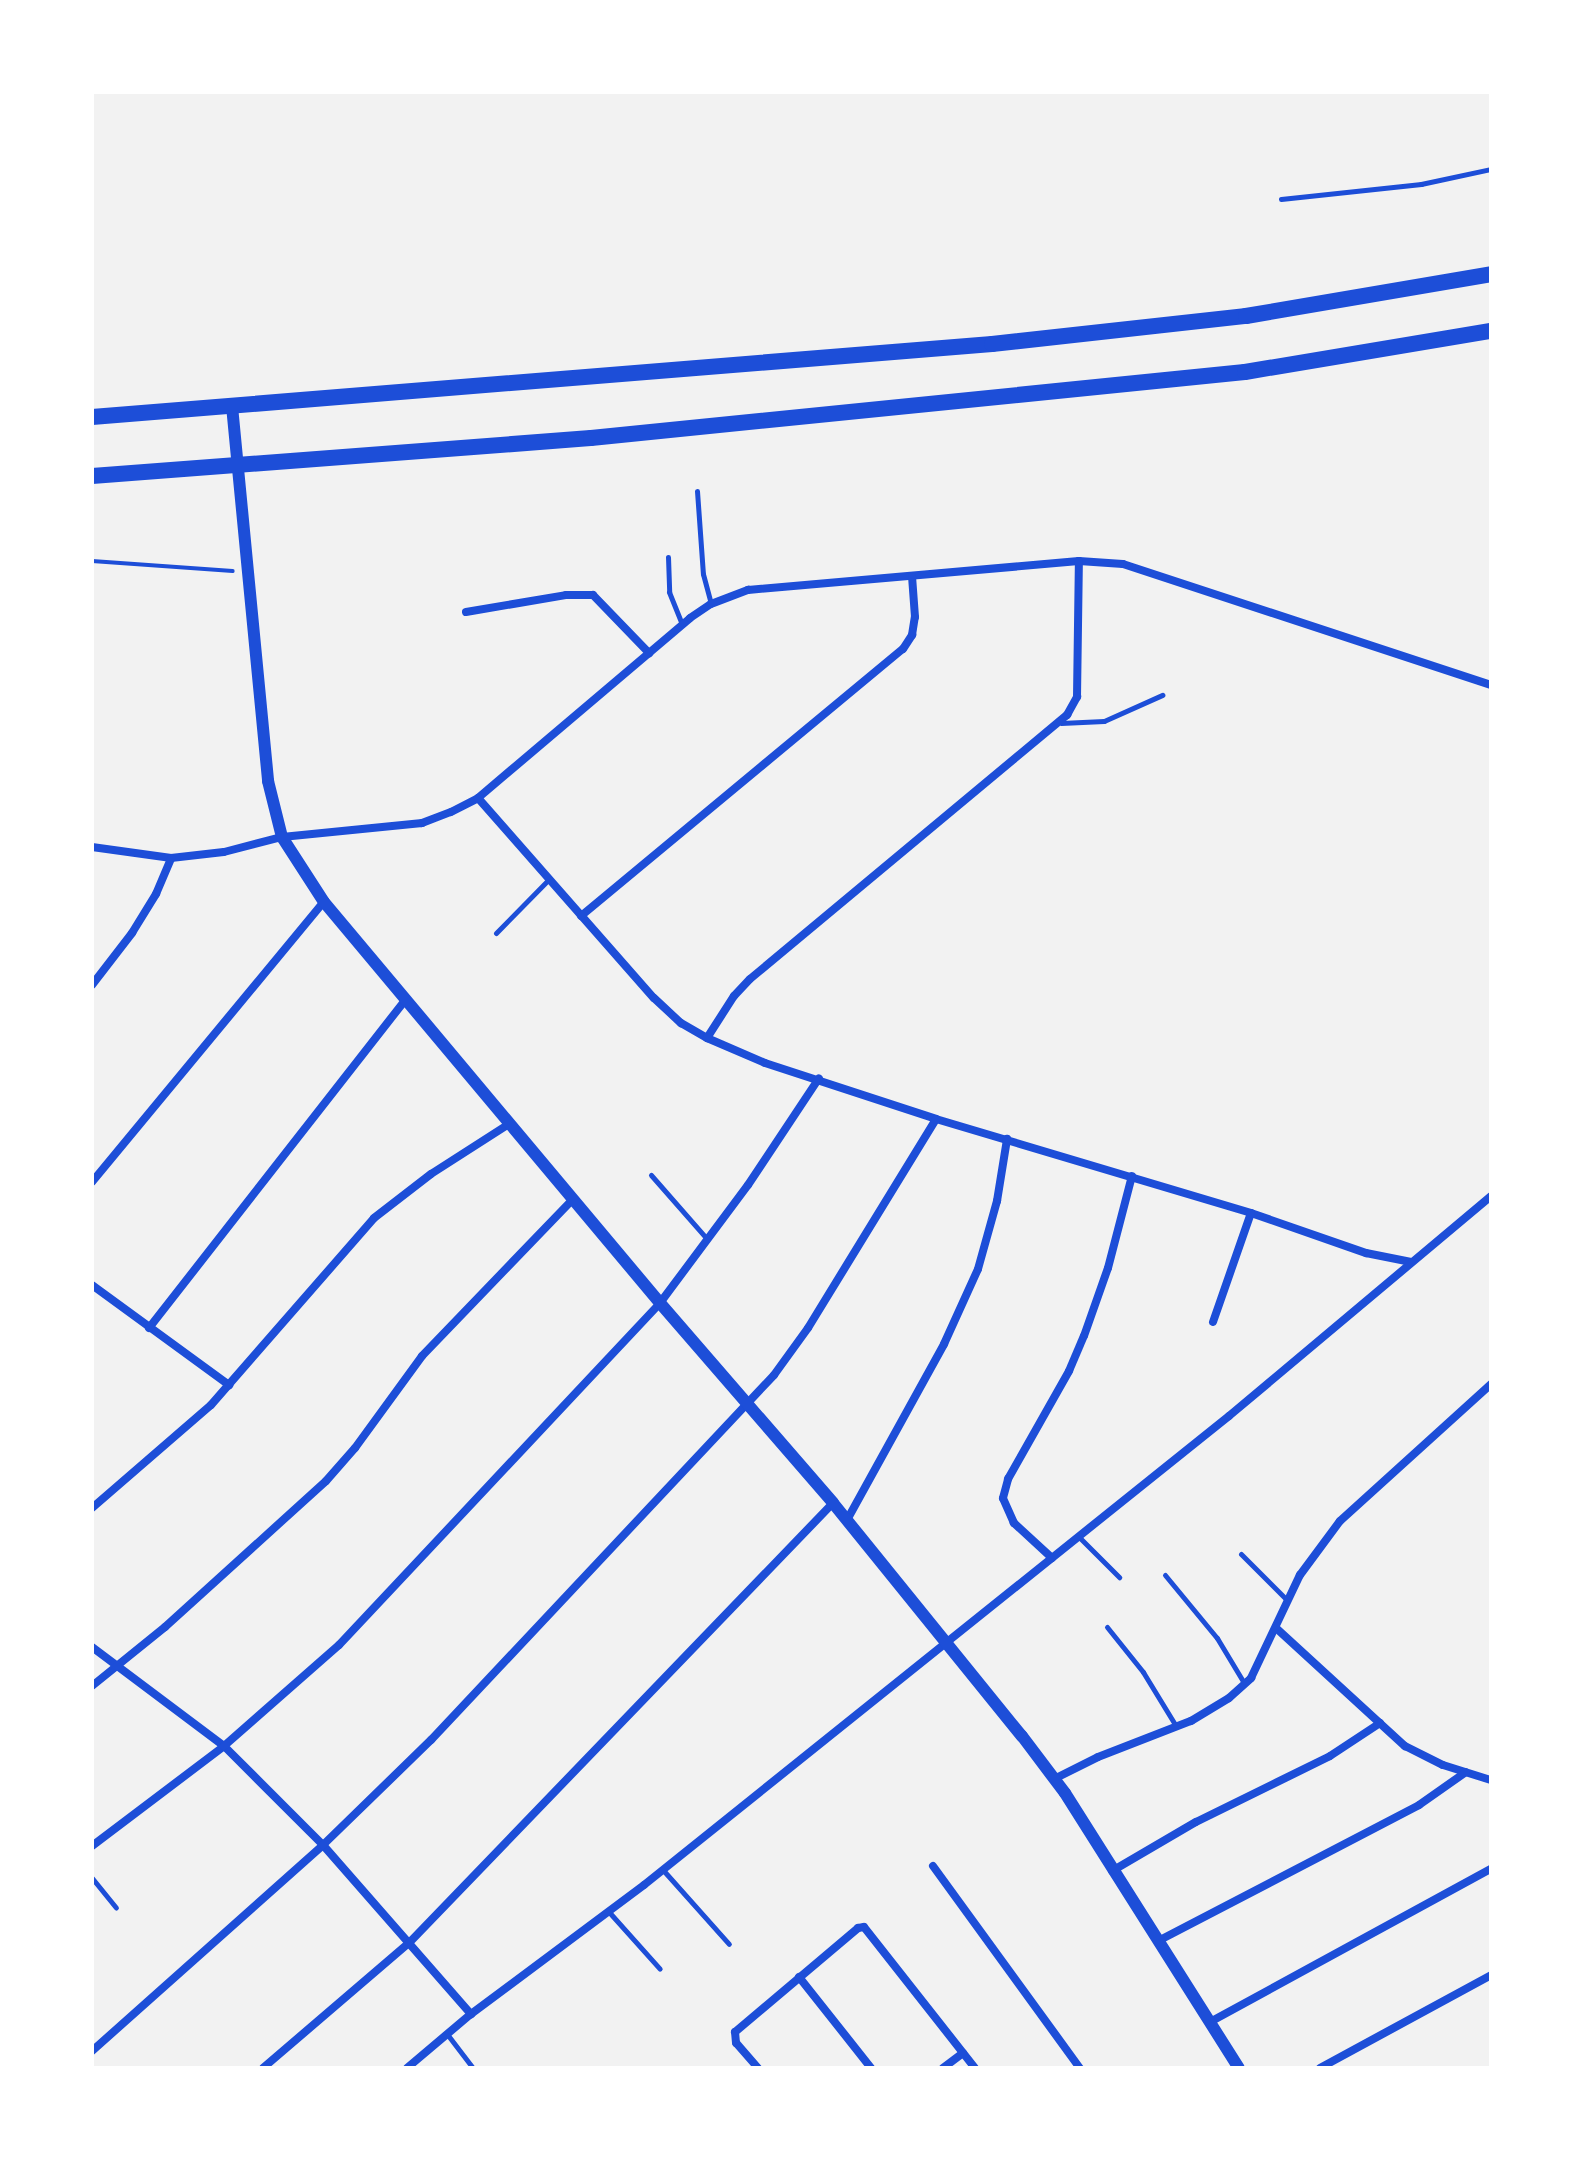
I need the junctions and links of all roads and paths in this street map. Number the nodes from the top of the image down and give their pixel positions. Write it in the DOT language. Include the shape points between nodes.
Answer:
graph roads {
  1 [pos="1491,169"];
  2 [pos="1281,199"];
  3 [pos="1491,274"];
  4 [pos="1491,331"];
  5 [pos="232,406"];
  6 [pos="92,417"];
  7 [pos="241,464"];
  8 [pos="92,476"];
  9 [pos="697,491"];
  10 [pos="668,557"];
  11 [pos="92,561"];
  12 [pos="1079,561"];
  13 [pos="248,571"];
  14 [pos="912,576"];
  15 [pos="711,604"];
  16 [pos="466,612"];
  17 [pos="682,625"];
  18 [pos="649,653"];
  19 [pos="1491,685"];
  20 [pos="1162,695"];
  21 [pos="1060,723"];
  22 [pos="478,798"];
  23 [pos="282,837"];
  24 [pos="92,847"];
  25 [pos="171,858"];
  26 [pos="549,879"];
  27 [pos="324,902"];
  28 [pos="581,916"];
  29 [pos="496,933"];
  30 [pos="92,985"];
  31 [pos="405,1000"];
  32 [pos="707,1038"];
  33 [pos="819,1078"];
  34 [pos="936,1119"];
  35 [pos="509,1124"];
  36 [pos="1007,1139"];
  37 [pos="651,1175"];
  38 [pos="1132,1176"];
  39 [pos="92,1182"];
  40 [pos="1491,1196"];
  41 [pos="574,1198"];
  42 [pos="1251,1213"];
  43 [pos="707,1239"];
  44 [pos="1411,1262"];
  45 [pos="92,1285"];
  46 [pos="660,1303"];
  47 [pos="1213,1322"];
  48 [pos="149,1328"];
  49 [pos="1491,1384"];
  50 [pos="229,1385"];
  51 [pos="747,1402"];
  52 [pos="833,1503"];
  53 [pos="92,1508"];
  54 [pos="847,1520"];
  55 [pos="1079,1537"];
  56 [pos="1241,1554"];
  57 [pos="1052,1558"];
  58 [pos="1165,1575"];
  59 [pos="1119,1577"];
  60 [pos="1287,1600"];
  61 [pos="1107,1627"];
  62 [pos="1276,1628"];
  63 [pos="945,1644"];
  64 [pos="92,1647"];
  65 [pos="117,1667"];
  66 [pos="1244,1683"];
  67 [pos="92,1686"];
  68 [pos="1380,1723"];
  69 [pos="1177,1727"];
  70 [pos="224,1746"];
  71 [pos="1466,1772"];
  72 [pos="1054,1779"];
  73 [pos="1491,1780"];
  74 [pos="323,1845"];
  75 [pos="92,1846"];
  76 [pos="933,1866"];
  77 [pos="1491,1869"];
  78 [pos="663,1870"];
  79 [pos="1112,1871"];
  80 [pos="92,1878"];
  81 [pos="116,1908"];
  82 [pos="608,1911"];
  83 [pos="1158,1941"];
  84 [pos="409,1943"];
  85 [pos="729,1944"];
  86 [pos="660,1969"];
  87 [pos="1491,1975"];
  88 [pos="799,1977"];
  89 [pos="471,2014"];
  90 [pos="1210,2022"];
  91 [pos="447,2034"];
  92 [pos="92,2051"];
  93 [pos="963,2053"];
  94 [pos="263,2068"];
  95 [pos="407,2068"];
  96 [pos="473,2068"];
  97 [pos="758,2068"];
  98 [pos="871,2068"];
  99 [pos="943,2068"];
  100 [pos="975,2068"];
  101 [pos="1080,2068"];
  102 [pos="1239,2068"];
  103 [pos="1320,2068"];
  1 -- 2 [label="lane" via="1421,184"];
  3 -- 5 [label="main road" via="1246,316 992,344"];
  4 -- 7 [label="main road" via="1199,377 607,437"];
  5 -- 6 [label="main road"];
  5 -- 7 [label="street"];
  7 -- 8 [label="main road"];
  7 -- 13 [label="street"];
  9 -- 15 [label="lane" via="703,574"];
  10 -- 17 [label="lane" via="669,592"];
  11 -- 13 [label="path"];
  12 -- 14 [label="street"];
  12 -- 19 [label="street" via="1144,568"];
  12 -- 21 [label="street" via="1077,697"];
  13 -- 23 [label="street" via="268,781"];
  14 -- 15 [label="street" via="748,590"];
  14 -- 28 [label="street" via="915,617 903,649"];
  15 -- 17 [label="street"];
  16 -- 18 [label="street" via="593,595"];
  17 -- 18 [label="street"];
  18 -- 22 [label="street"];
  20 -- 21 [label="lane" via="1104,721"];
  21 -- 32 [label="street" via="750,979"];
  22 -- 23 [label="street" via="422,823"];
  22 -- 26 [label="street"];
  23 -- 25 [label="street"];
  23 -- 27 [label="street"];
  24 -- 25 [label="street"];
  25 -- 30 [label="street" via="132,933"];
  26 -- 28 [label="street"];
  26 -- 29 [label="lane"];
  27 -- 31 [label="street"];
  27 -- 39 [label="street"];
  28 -- 32 [label="street" via="654,998"];
  31 -- 35 [label="street"];
  31 -- 48 [label="street"];
  32 -- 33 [label="street" via="765,1063"];
  33 -- 34 [label="street"];
  33 -- 43 [label="street"];
  34 -- 36 [label="street"];
  34 -- 51 [label="street" via="808,1328"];
  35 -- 41 [label="street"];
  35 -- 50 [label="street" via="374,1218"];
  36 -- 38 [label="street"];
  36 -- 54 [label="street" via="978,1269 944,1344"];
  37 -- 43 [label="lane"];
  38 -- 42 [label="street"];
  38 -- 57 [label="street" via="1084,1336 1008,1479 1003,1498 1014,1523"];
  40 -- 44 [label="street"];
  41 -- 46 [label="street"];
  41 -- 65 [label="street" via="422,1356 326,1481"];
  42 -- 44 [label="street" via="1366,1253"];
  42 -- 47 [label="street"];
  43 -- 46 [label="street"];
  44 -- 55 [label="street"];
  45 -- 48 [label="street"];
  46 -- 51 [label="street"];
  46 -- 70 [label="street" via="339,1645"];
  48 -- 50 [label="street"];
  49 -- 60 [label="street" via="1340,1521 1312,1555"];
  50 -- 53 [label="street"];
  51 -- 52 [label="street"];
  51 -- 74 [label="street" via="501,1667"];
  52 -- 54 [label="street"];
  52 -- 84 [label="street"];
  54 -- 63 [label="street"];
  55 -- 57 [label="street"];
  55 -- 59 [label="lane"];
  56 -- 60 [label="lane"];
  57 -- 63 [label="street"];
  58 -- 66 [label="lane" via="1217,1638"];
  60 -- 62 [label="street"];
  61 -- 69 [label="lane"];
  62 -- 66 [label="street"];
  62 -- 68 [label="street"];
  63 -- 72 [label="street"];
  63 -- 78 [label="street"];
  64 -- 65 [label="street"];
  65 -- 67 [label="street"];
  65 -- 70 [label="street"];
  66 -- 69 [label="street" via="1210,1711"];
  68 -- 71 [label="street" via="1421,1756"];
  68 -- 79 [label="street" via="1330,1756 1196,1822"];
  69 -- 72 [label="street"];
  70 -- 74 [label="street"];
  70 -- 75 [label="street"];
  71 -- 73 [label="street"];
  71 -- 83 [label="street" via="1419,1805"];
  72 -- 79 [label="street"];
  74 -- 84 [label="street"];
  74 -- 92 [label="street"];
  76 -- 101 [label="street"];
  77 -- 90 [label="street"];
  78 -- 82 [label="street"];
  78 -- 85 [label="lane"];
  79 -- 83 [label="street"];
  80 -- 81 [label="lane"];
  82 -- 86 [label="lane"];
  82 -- 89 [label="street"];
  83 -- 90 [label="street"];
  84 -- 89 [label="street"];
  84 -- 94 [label="street"];
  87 -- 103 [label="street"];
  88 -- 93 [label="street" via="864,1927"];
  88 -- 97 [label="street" via="735,2032 736,2043"];
  88 -- 98 [label="street"];
  89 -- 91 [label="street"];
  90 -- 102 [label="street"];
  91 -- 95 [label="street"];
  91 -- 96 [label="lane"];
  93 -- 99 [label="street"];
  93 -- 100 [label="street"];
}
